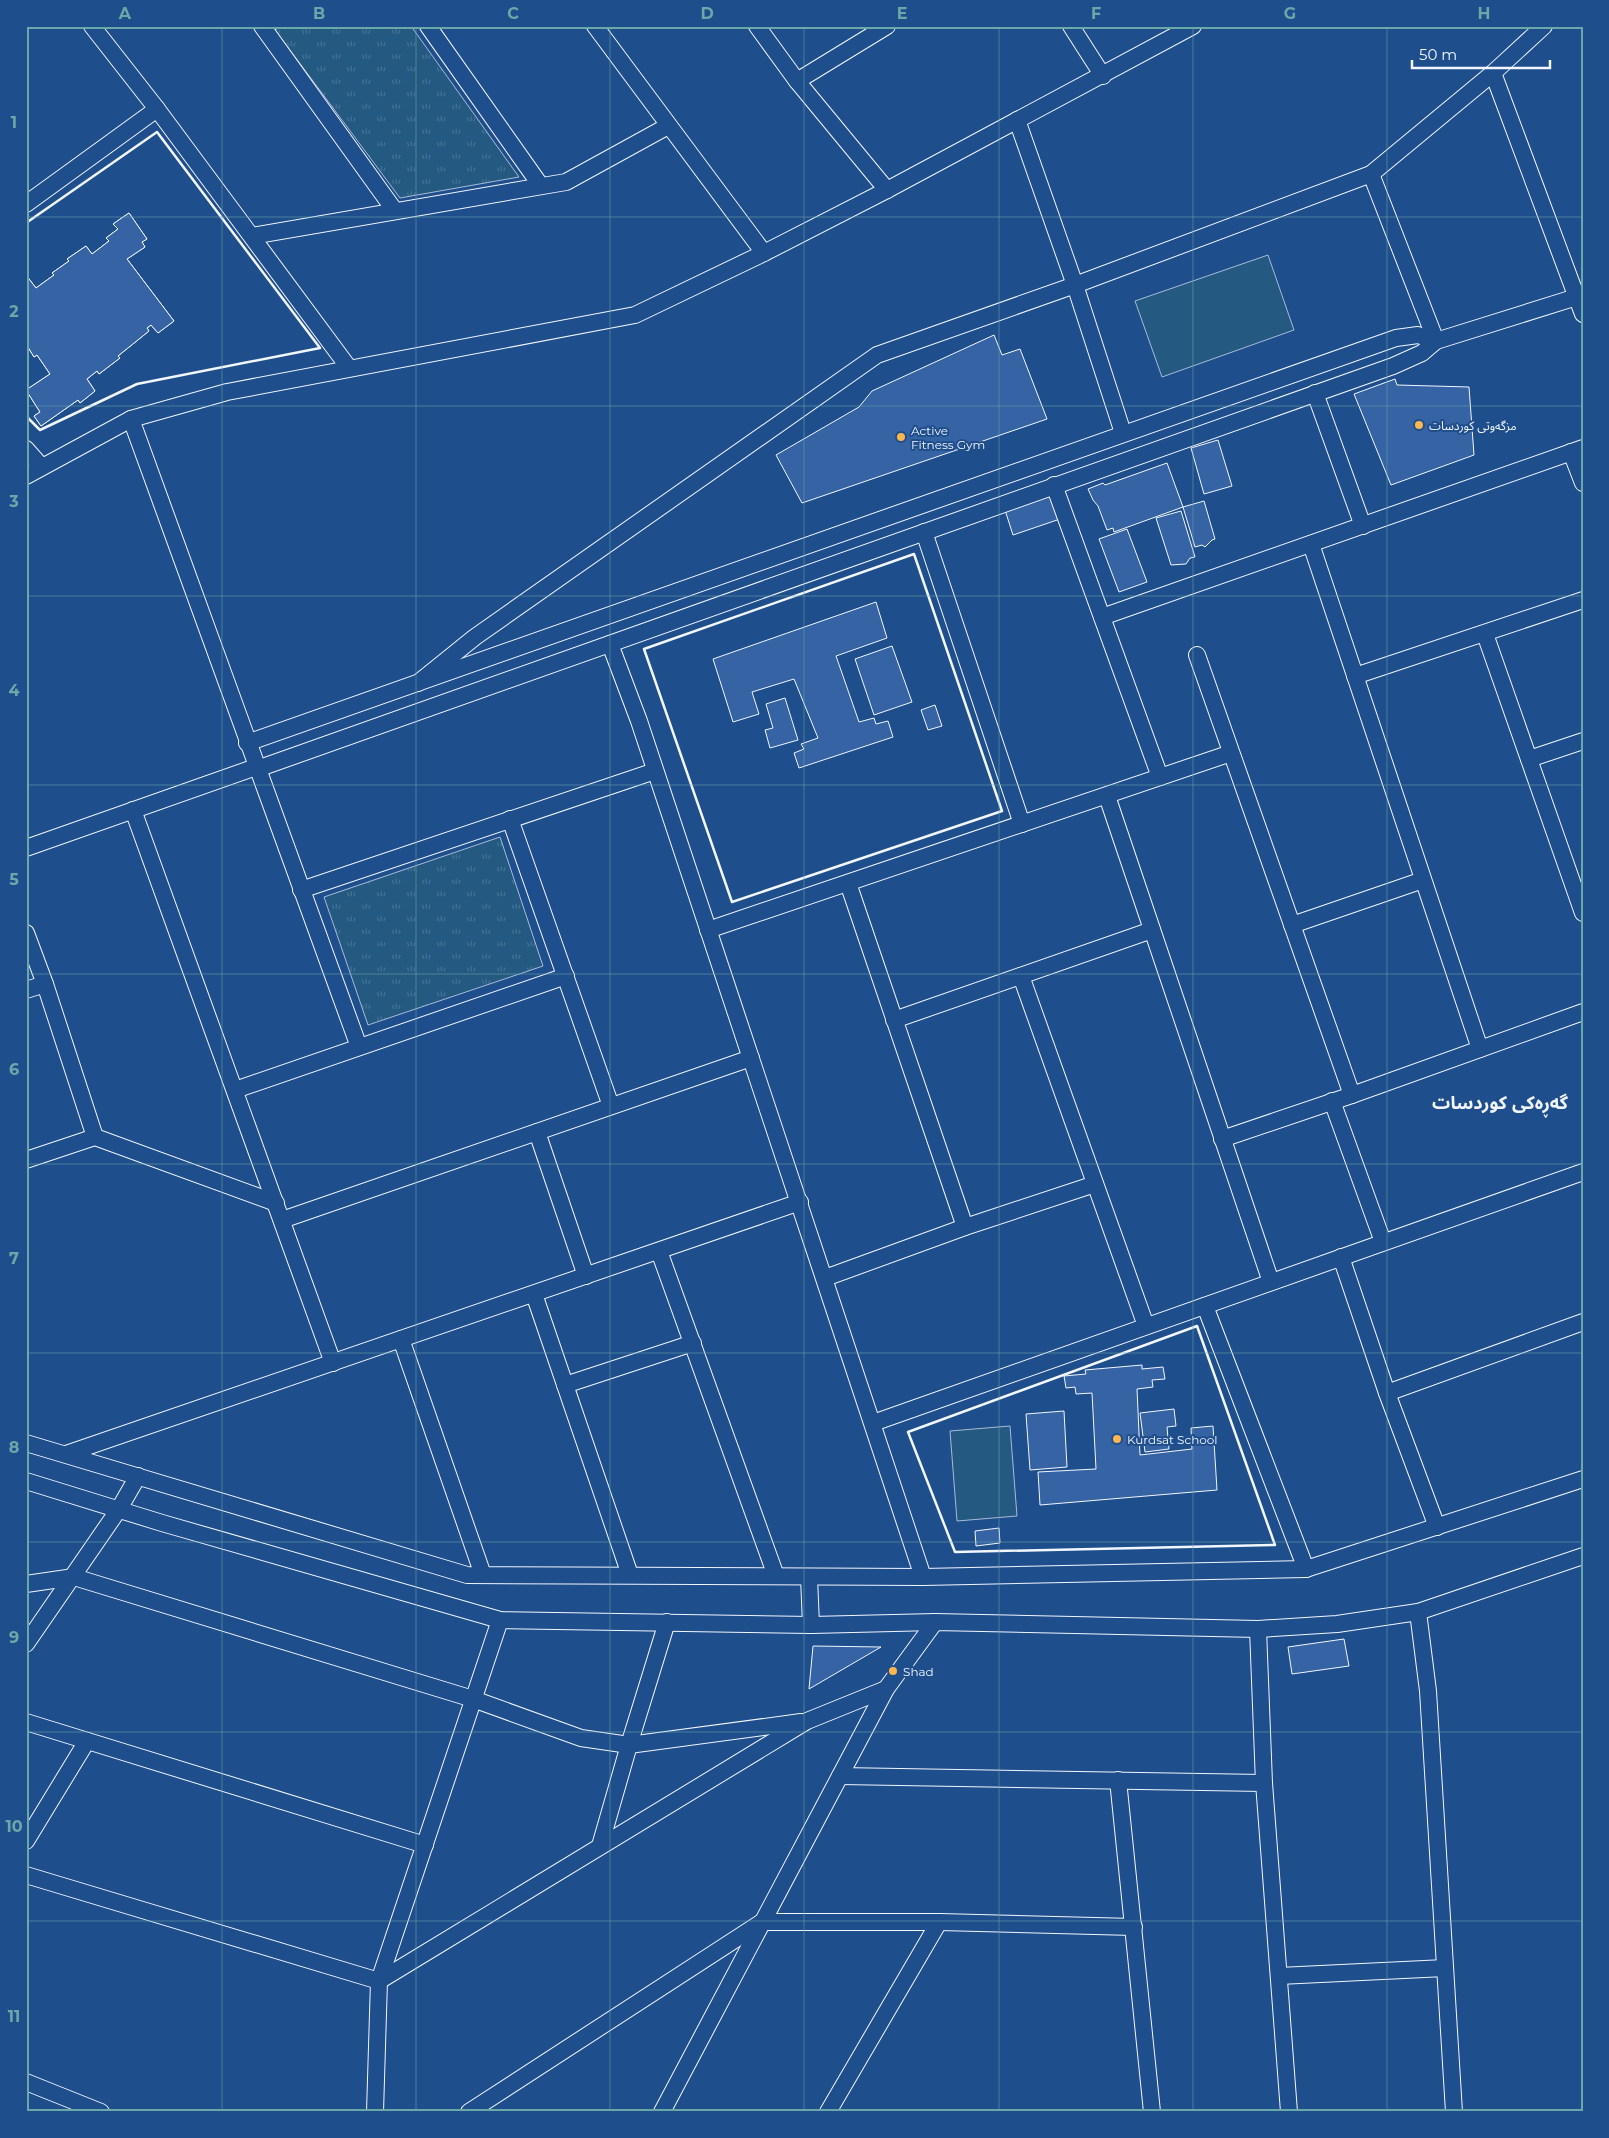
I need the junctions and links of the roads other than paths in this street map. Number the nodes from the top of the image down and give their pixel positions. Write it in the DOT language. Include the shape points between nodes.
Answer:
graph roads {
  1 [pos="92,26"];
  2 [pos="262,26"];
  3 [pos="428,26"];
  4 [pos="595,26"];
  5 [pos="757,26"];
  6 [pos="887,26"];
  7 [pos="1071,26"];
  8 [pos="1193,26"];
  9 [pos="1544,26"];
  10 [pos="1494,73"];
  11 [pos="1103,76"];
  12 [pos="798,81"];
  13 [pos="157,109"];
  14 [pos="1017,120"];
  15 [pos="668,126"];
  16 [pos="1371,174"];
  17 [pos="541,186"];
  18 [pos="887,190"];
  19 [pos="26,204"];
  20 [pos="396,211"];
  21 [pos="252,236"];
  22 [pos="764,253"];
  23 [pos="1075,285"];
  24 [pos="1580,297"];
  25 [pos="1583,314"];
  26 [pos="1436,340"];
  27 [pos="349,368"];
  28 [pos="1315,393"];
  29 [pos="131,419"];
  30 [pos="1123,433"];
  31 [pos="26,449"];
  32 [pos="1577,450"];
  33 [pos="41,466"];
  34 [pos="26,476"];
  35 [pos="1583,483"];
  36 [pos="1054,486"];
  37 [pos="1363,526"];
  38 [pos="924,532"];
  39 [pos="1311,544"];
  40 [pos="1583,600"];
  41 [pos="1102,617"];
  42 [pos="1486,634"];
  43 [pos="610,644"];
  44 [pos="1197,655"];
  45 [pos="1356,676"];
  46 [pos="418,683"];
  47 [pos="1583,741"];
  48 [pos="248,743"];
  49 [pos="1231,753"];
  50 [pos="1529,759"];
  51 [pos="256,768"];
  52 [pos="656,771"];
  53 [pos="1160,777"];
  54 [pos="1107,796"];
  55 [pos="133,810"];
  56 [pos="510,819"];
  57 [pos="1022,824"];
  58 [pos="26,848"];
  59 [pos="1423,880"];
  60 [pos="848,883"];
  61 [pos="301,890"];
  62 [pos="1583,913"];
  63 [pos="1292,926"];
  64 [pos="708,930"];
  65 [pos="1152,930"];
  66 [pos="26,933"];
  67 [pos="566,976"];
  68 [pos="1021,976"];
  69 [pos="45,984"];
  70 [pos="26,990"];
  71 [pos="1583,1012"];
  72 [pos="894,1020"];
  73 [pos="359,1047"];
  74 [pos="1480,1049"];
  75 [pos="751,1058"];
  76 [pos="235,1090"];
  77 [pos="1352,1095"];
  78 [pos="1332,1101"];
  79 [pos="612,1106"];
  80 [pos="537,1132"];
  81 [pos="95,1137"];
  82 [pos="1222,1138"];
  83 [pos="26,1160"];
  84 [pos="1583,1172"];
  85 [pos="1095,1184"];
  86 [pos="800,1202"];
  87 [pos="276,1203"];
  88 [pos="282,1220"];
  89 [pos="965,1227"];
  90 [pos="1383,1242"];
  91 [pos="659,1250"];
  92 [pos="1341,1257"];
  93 [pos="586,1276"];
  94 [pos="825,1278"];
  95 [pos="1271,1282"];
  96 [pos="534,1294"];
  97 [pos="1205,1306"];
  98 [pos="1583,1322"];
  99 [pos="1146,1326"];
  100 [pos="401,1340"];
  101 [pos="692,1343"];
  102 [pos="333,1363"];
  103 [pos="565,1384"];
  104 [pos="1387,1393"];
  105 [pos="873,1423"];
  106 [pos="26,1443"];
  107 [pos="66,1454"];
  108 [pos="138,1476"];
  109 [pos="1583,1479"];
  110 [pos="26,1481"];
  111 [pos="119,1509"];
  112 [pos="1437,1527"];
  113 [pos="1583,1556"];
  114 [pos="1306,1569"];
  115 [pos="483,1574"];
  116 [pos="630,1575"];
  117 [pos="776,1576"];
  118 [pos="74,1577"];
  119 [pos="809,1577"];
  120 [pos="923,1577"];
  121 [pos="26,1584"];
  122 [pos="1418,1612"];
  123 [pos="500,1620"];
  124 [pos="667,1622"];
  125 [pos="935,1622"];
  126 [pos="811,1625"];
  127 [pos="1258,1629"];
  128 [pos="26,1644"];
  129 [pos="886,1690"];
  130 [pos="473,1699"];
  131 [pos="26,1722"];
  132 [pos="807,1722"];
  133 [pos="87,1740"];
  134 [pos="628,1745"];
  135 [pos="840,1776"];
  136 [pos="1118,1780"];
  137 [pos="1264,1783"];
  138 [pos="26,1841"];
  139 [pos="425,1846"];
  140 [pos="600,1846"];
  141 [pos="26,1875"];
  142 [pos="762,1922"];
  143 [pos="939,1922"];
  144 [pos="1134,1927"];
  145 [pos="1445,1968"];
  146 [pos="1279,1976"];
  147 [pos="379,1981"];
  148 [pos="26,2082"];
  149 [pos="101,2112"];
  150 [pos="375,2112"];
  151 [pos="469,2112"];
  152 [pos="662,2112"];
  153 [pos="828,2112"];
  154 [pos="1152,2112"];
  155 [pos="1289,2112"];
  156 [pos="1454,2112"];
  1 -- 13 [label="street"];
  2 -- 20 [label="street"];
  3 -- 17 [label="street"];
  4 -- 15 [label="street"];
  5 -- 12 [label="street"];
  6 -- 12 [label="street"];
  7 -- 11 [label="street"];
  8 -- 11 [label="street"];
  9 -- 10 [label="street"];
  10 -- 16 [label="street"];
  10 -- 24 [label="street"];
  11 -- 14 [label="street"];
  12 -- 18 [label="street"];
  13 -- 19 [label="street"];
  13 -- 21 [label="street"];
  14 -- 18 [label="street"];
  14 -- 23 [label="street"];
  15 -- 17 [label="street" via="566,182"];
  15 -- 22 [label="street"];
  16 -- 23 [label="street"];
  16 -- 26 [label="street"];
  17 -- 20 [label="street"];
  18 -- 22 [label="street"];
  20 -- 21 [label="street"];
  21 -- 27 [label="street"];
  22 -- 27 [label="street" via="636,315"];
  23 -- 30 [label="street"];
  23 -- 46 [label="street" via="877,356 483,632"];
  24 -- 25 [label="street"];
  24 -- 26 [label="street"];
  26 -- 28 [label="street" via="1411,359"];
  26 -- 30 [label="street" via="1418,335 1396,338"];
  27 -- 29 [label="street" via="228,392"];
  28 -- 36 [label="street"];
  28 -- 37 [label="street"];
  29 -- 33 [label="street"];
  29 -- 48 [label="street"];
  30 -- 46 [label="street"];
  31 -- 33 [label="street"];
  32 -- 35 [label="street"];
  32 -- 37 [label="street"];
  33 -- 34 [label="street"];
  36 -- 38 [label="street"];
  36 -- 41 [label="street"];
  37 -- 39 [label="street"];
  38 -- 43 [label="street"];
  38 -- 57 [label="street"];
  39 -- 41 [label="street"];
  39 -- 45 [label="street"];
  40 -- 42 [label="street"];
  41 -- 53 [label="street"];
  42 -- 45 [label="street"];
  42 -- 50 [label="street"];
  43 -- 51 [label="street"];
  43 -- 52 [label="street"];
  44 -- 49 [label="street"];
  45 -- 59 [label="street"];
  46 -- 48 [label="street"];
  47 -- 50 [label="street"];
  48 -- 51 [label="street"];
  49 -- 53 [label="street"];
  49 -- 63 [label="street"];
  50 -- 62 [label="street"];
  51 -- 55 [label="street"];
  51 -- 61 [label="street"];
  52 -- 56 [label="street"];
  52 -- 64 [label="street"];
  53 -- 54 [label="street"];
  54 -- 57 [label="street"];
  54 -- 65 [label="street"];
  55 -- 58 [label="street"];
  55 -- 76 [label="street"];
  56 -- 61 [label="street"];
  56 -- 67 [label="street"];
  57 -- 60 [label="street"];
  59 -- 63 [label="street"];
  59 -- 74 [label="street"];
  60 -- 64 [label="street"];
  60 -- 72 [label="street"];
  61 -- 73 [label="street"];
  63 -- 77 [label="street"];
  64 -- 75 [label="street"];
  65 -- 68 [label="street"];
  65 -- 82 [label="street"];
  66 -- 69 [label="street"];
  67 -- 73 [label="street"];
  67 -- 79 [label="street"];
  68 -- 72 [label="street"];
  68 -- 85 [label="street"];
  69 -- 70 [label="street"];
  69 -- 81 [label="street"];
  71 -- 74 [label="street"];
  72 -- 89 [label="street"];
  73 -- 76 [label="street"];
  74 -- 77 [label="street"];
  75 -- 79 [label="street"];
  75 -- 86 [label="street"];
  76 -- 87 [label="street"];
  77 -- 78 [label="street"];
  78 -- 82 [label="street"];
  78 -- 90 [label="street"];
  79 -- 80 [label="street"];
  80 -- 88 [label="street"];
  80 -- 93 [label="street"];
  81 -- 83 [label="street"];
  81 -- 87 [label="street"];
  82 -- 95 [label="street"];
  84 -- 90 [label="street"];
  85 -- 89 [label="street"];
  85 -- 99 [label="street"];
  86 -- 91 [label="street"];
  86 -- 94 [label="street"];
  87 -- 88 [label="street"];
  88 -- 102 [label="street"];
  89 -- 94 [label="street"];
  90 -- 92 [label="street"];
  91 -- 93 [label="street"];
  91 -- 101 [label="street"];
  92 -- 95 [label="street"];
  92 -- 104 [label="street"];
  93 -- 96 [label="street"];
  94 -- 105 [label="street"];
  95 -- 97 [label="street"];
  96 -- 100 [label="street"];
  96 -- 103 [label="street"];
  97 -- 99 [label="street"];
  97 -- 114 [label="street"];
  98 -- 104 [label="street"];
  99 -- 105 [label="street"];
  100 -- 102 [label="street"];
  100 -- 115 [label="street"];
  101 -- 103 [label="street"];
  101 -- 117 [label="street"];
  102 -- 107 [label="street"];
  103 -- 116 [label="street"];
  104 -- 112 [label="street"];
  105 -- 120 [label="street"];
  106 -- 107 [label="street"];
  107 -- 108 [label="street"];
  108 -- 111 [label="street"];
  108 -- 115 [label="street" via="467,1574"];
  109 -- 112 [label="street"];
  110 -- 111 [label="street"];
  111 -- 118 [label="street"];
  111 -- 123 [label="street"];
  112 -- 114 [label="street"];
  113 -- 122 [label="street"];
  114 -- 120 [label="street"];
  115 -- 116 [label="street"];
  116 -- 117 [label="street"];
  117 -- 119 [label="street"];
  118 -- 121 [label="street"];
  118 -- 128 [label="street"];
  118 -- 130 [label="street"];
  119 -- 120 [label="street"];
  119 -- 126 [label="street"];
  122 -- 127 [label="street" via="1337,1624"];
  122 -- 145 [label="street" via="1428,1691"];
  123 -- 124 [label="street"];
  123 -- 130 [label="street"];
  124 -- 126 [label="street"];
  124 -- 134 [label="street"];
  125 -- 126 [label="street"];
  125 -- 127 [label="street"];
  125 -- 129 [label="street"];
  127 -- 137 [label="street"];
  129 -- 132 [label="street"];
  129 -- 135 [label="street"];
  130 -- 134 [label="street" via="582,1738"];
  130 -- 139 [label="street"];
  131 -- 133 [label="street"];
  132 -- 134 [label="street"];
  132 -- 140 [label="street"];
  133 -- 138 [label="street"];
  133 -- 139 [label="street"];
  134 -- 140 [label="street"];
  135 -- 136 [label="street"];
  135 -- 142 [label="street"];
  136 -- 137 [label="street"];
  136 -- 144 [label="street"];
  137 -- 146 [label="street"];
  139 -- 147 [label="street"];
  140 -- 147 [label="street"];
  141 -- 147 [label="street"];
  142 -- 143 [label="street"];
  142 -- 151 [label="street"];
  142 -- 152 [label="street"];
  143 -- 144 [label="street"];
  143 -- 153 [label="street"];
  144 -- 154 [label="street"];
  145 -- 146 [label="street"];
  145 -- 156 [label="street"];
  146 -- 155 [label="street"];
  147 -- 150 [label="street"];
  148 -- 149 [label="street"];
}
